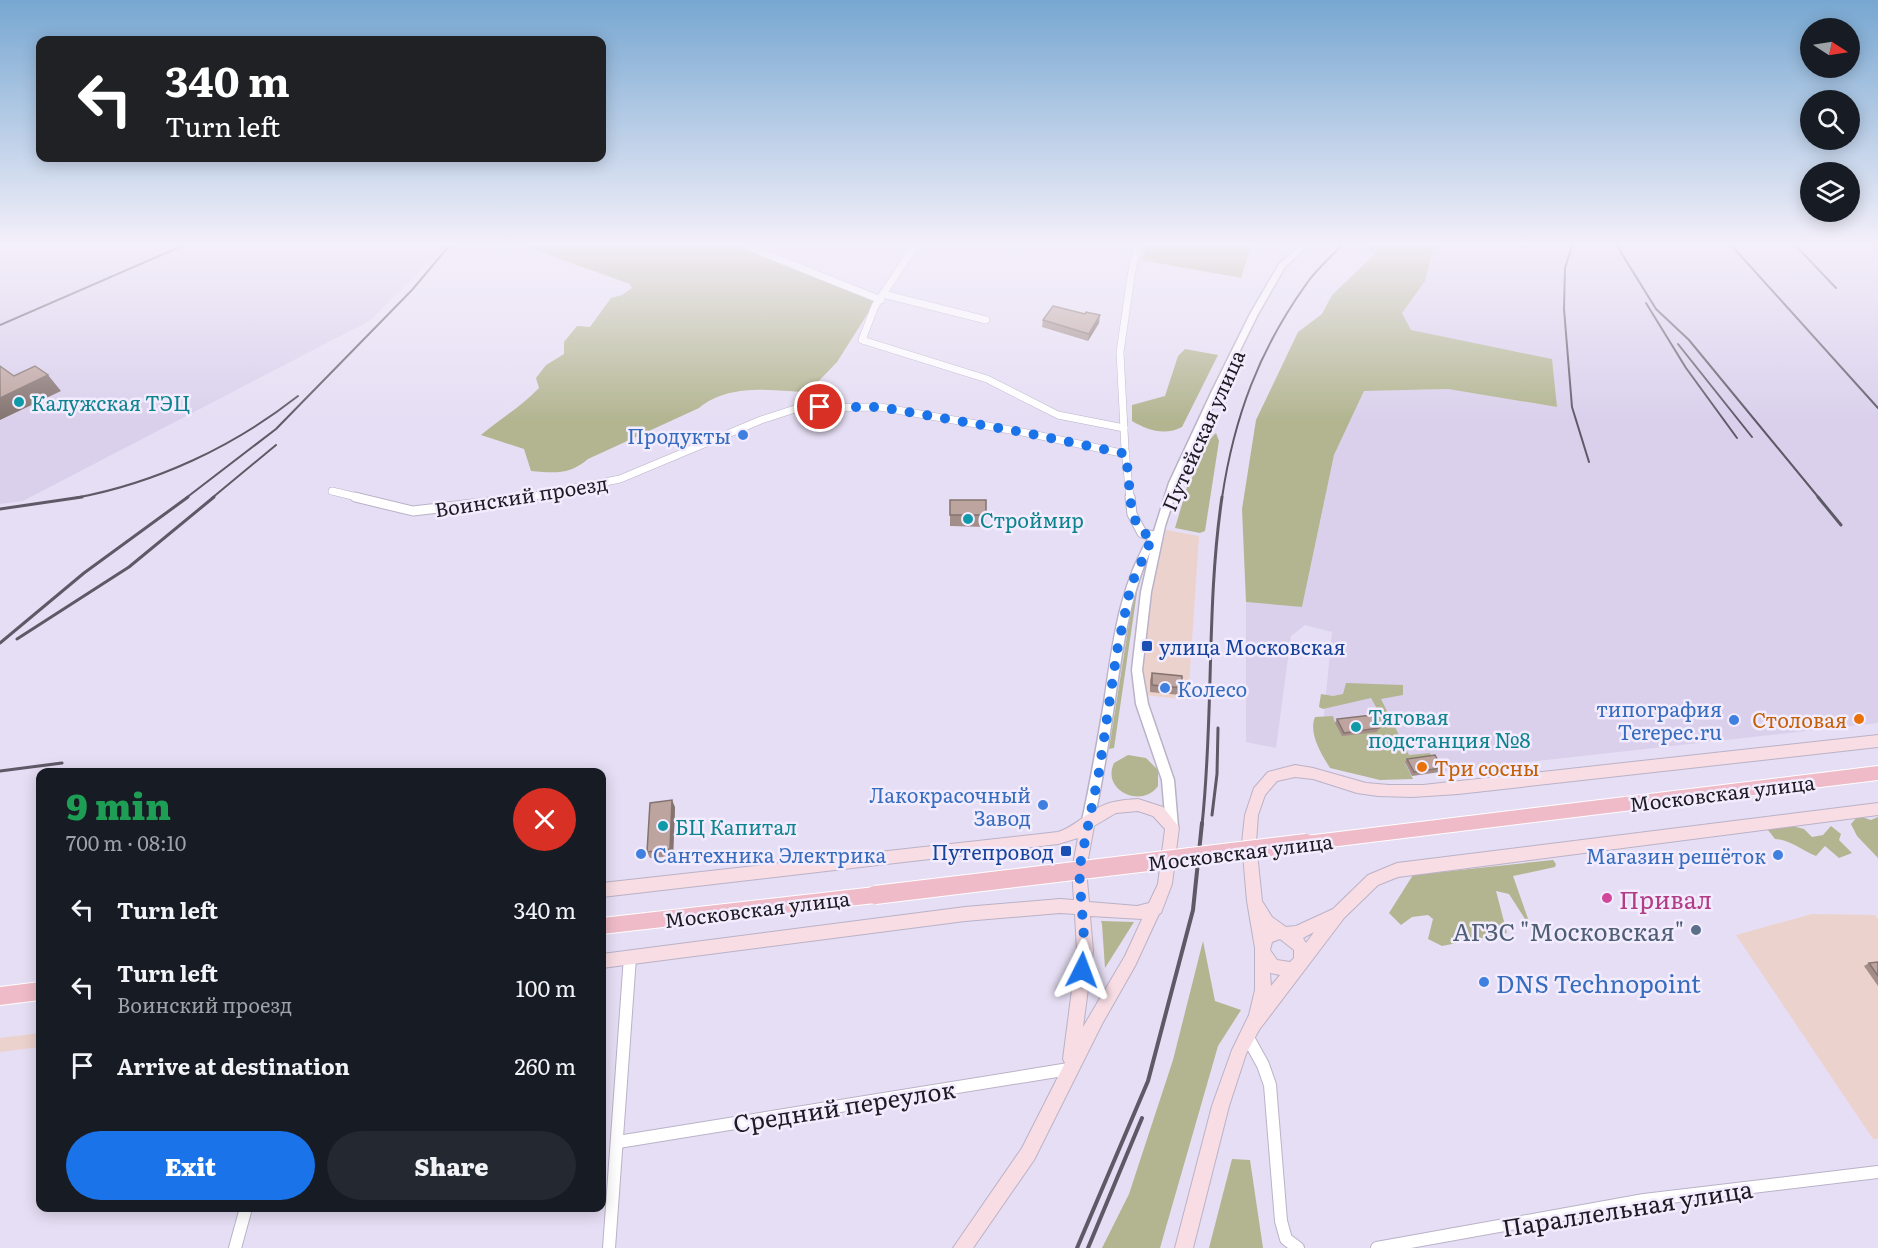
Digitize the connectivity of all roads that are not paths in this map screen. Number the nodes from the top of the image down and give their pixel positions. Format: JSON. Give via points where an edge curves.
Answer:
{"nodes":[{"id":1,"x":878,"y":304,"type":"edge"},
{"id":2,"x":932,"y":304,"type":"edge"},
{"id":3,"x":1127,"y":304,"type":"edge"},
{"id":4,"x":1260,"y":304,"type":"edge"},
{"id":5,"x":986,"y":320,"type":"dead end"},
{"id":6,"x":1124,"y":428,"type":"junction"},
{"id":7,"x":1126,"y":454,"type":"junction"},
{"id":8,"x":332,"y":491,"type":"dead end"},
{"id":9,"x":1157,"y":531,"type":"junction"},
{"id":10,"x":1878,"y":741,"type":"edge"},
{"id":11,"x":1878,"y":773,"type":"edge"},
{"id":12,"x":1878,"y":809,"type":"edge"},
{"id":13,"x":1087,"y":825,"type":"junction"},
{"id":14,"x":1172,"y":827,"type":"junction"},
{"id":15,"x":606,"y":890,"type":"edge"},
{"id":16,"x":1253,"y":902,"type":"junction"},
{"id":17,"x":1080,"y":907,"type":"junction"},
{"id":18,"x":1156,"y":908,"type":"junction"},
{"id":19,"x":1339,"y":913,"type":"junction"},
{"id":20,"x":606,"y":926,"type":"edge"},
{"id":21,"x":1283,"y":933,"type":"junction"},
{"id":22,"x":1262,"y":949,"type":"junction"},
{"id":23,"x":630,"y":957,"type":"junction"},
{"id":24,"x":606,"y":960,"type":"edge"},
{"id":25,"x":1300,"y":963,"type":"junction"},
{"id":26,"x":36,"y":992,"type":"edge"},
{"id":27,"x":0,"y":996,"type":"edge"},
{"id":28,"x":1251,"y":1029,"type":"junction"},
{"id":29,"x":1069,"y":1069,"type":"junction"},
{"id":30,"x":618,"y":1142,"type":"junction"},
{"id":31,"x":1878,"y":1172,"type":"edge"},
{"id":32,"x":245,"y":1212,"type":"edge"},
{"id":33,"x":235,"y":1248,"type":"edge"},
{"id":34,"x":609,"y":1248,"type":"edge"},
{"id":35,"x":962,"y":1248,"type":"edge"},
{"id":36,"x":1184,"y":1248,"type":"edge"},
{"id":37,"x":1298,"y":1248,"type":"edge"},
{"id":38,"x":1377,"y":1248,"type":"edge"}],
"edges":[{"from":1,"to":6,"type":"street","via":[[862,331],[862,340],[987,379],[1058,415]]},
{"from":2,"to":5,"type":"street"},
{"from":3,"to":6,"type":"street","via":[[1120,352]]},
{"from":4,"to":9,"type":"street","name":"Путейская улица","via":[[1174,483]]},
{"from":6,"to":7,"type":"street"},
{"from":7,"to":8,"type":"street","name":"Воинский проезд","via":[[880,407],[798,408],[620,479],[568,491],[413,511]]},
{"from":7,"to":9,"type":"street","via":[[1132,514],[1142,533]]},
{"from":9,"to":13,"type":"street","name":"Путейская улица","via":[[1131,585]]},
{"from":9,"to":14,"type":"street","name":"Путейская улица","via":[[1137,670],[1142,704],[1168,780]]},
{"from":10,"to":16,"type":"main road","via":[[1405,792],[1364,788],[1309,772],[1281,773],[1269,778],[1255,799],[1249,853]]},
{"from":11,"to":20,"type":"main road","name":"Московская улица","bridge":true},
{"from":12,"to":19,"type":"main road","via":[[1397,870],[1373,880]]},
{"from":13,"to":14,"type":"main road","via":[[1101,813],[1130,805],[1158,811]]},
{"from":13,"to":15,"type":"main road","via":[[1058,838]]},
{"from":13,"to":17,"type":"main road","name":"Путейская улица","via":[[1079,870]]},
{"from":14,"to":18,"type":"main road","name":"Путейская улица","via":[[1165,884]]},
{"from":16,"to":21,"type":"main road","via":[[1262,916]]},
{"from":16,"to":22,"type":"main road"},
{"from":17,"to":18,"type":"main road","via":[[1137,913]]},
{"from":17,"to":23,"type":"main road","via":[[965,914]]},
{"from":17,"to":29,"type":"main road","name":"Путейская улица","via":[[1085,951]]},
{"from":18,"to":29,"type":"main road","name":"Путейская улица"},
{"from":19,"to":21,"type":"main road","via":[[1297,933]]},
{"from":19,"to":25,"type":"main road"},
{"from":21,"to":22,"type":"main road","via":[[1269,934]]},
{"from":21,"to":25,"type":"main road","via":[[1299,945]]},
{"from":22,"to":25,"type":"main road","via":[[1268,962],[1278,969],[1289,970]]},
{"from":22,"to":28,"type":"main road","via":[[1263,990]]},
{"from":23,"to":24,"type":"main road"},
{"from":23,"to":30,"type":"street"},
{"from":25,"to":28,"type":"main road"},
{"from":26,"to":27,"type":"main road"},
{"from":28,"to":36,"type":"main road","via":[[1224,1097]]},
{"from":28,"to":37,"type":"street","via":[[1270,1085],[1281,1221],[1286,1239]]},
{"from":29,"to":30,"type":"street","name":"Средний переулок"},
{"from":29,"to":35,"type":"main road","name":"Путейская улица","via":[[1028,1154]]},
{"from":30,"to":34,"type":"street"},
{"from":31,"to":38,"type":"street","name":"Параллельная улица","via":[[1644,1200]]},
{"from":32,"to":33,"type":"street"}]}
